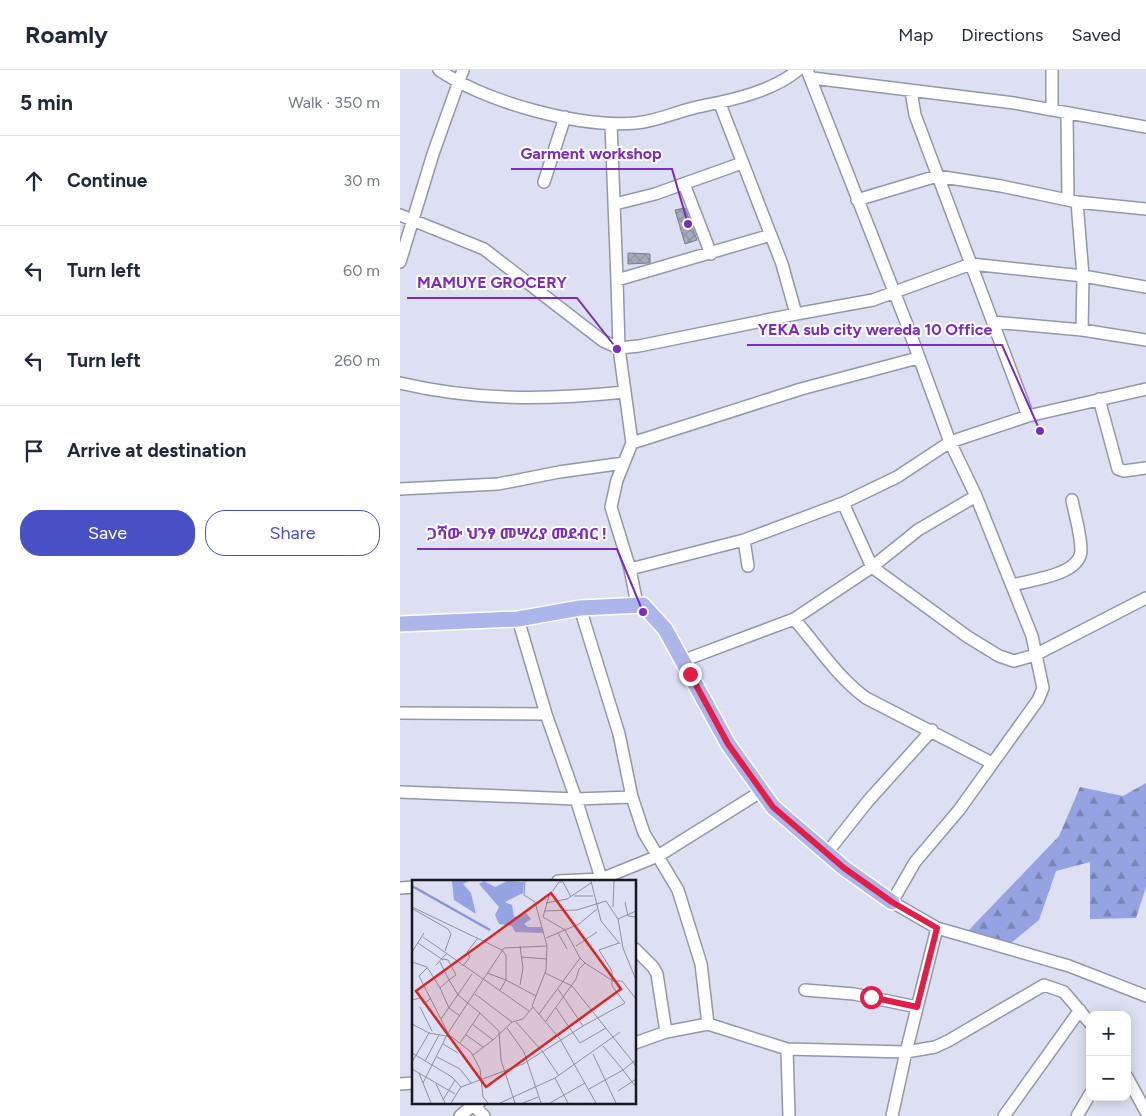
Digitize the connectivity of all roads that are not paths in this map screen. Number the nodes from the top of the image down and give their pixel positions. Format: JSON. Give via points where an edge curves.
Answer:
{"nodes":[{"id":1,"x":439,"y":70,"type":"edge"},
{"id":2,"x":463,"y":70,"type":"edge"},
{"id":3,"x":798,"y":70,"type":"edge"},
{"id":4,"x":1052,"y":70,"type":"edge"},
{"id":5,"x":809,"y":74,"type":"edge"},
{"id":6,"x":458,"y":82,"type":"junction"},
{"id":7,"x":911,"y":91,"type":"junction"},
{"id":8,"x":720,"y":104,"type":"junction"},
{"id":9,"x":1052,"y":110,"type":"junction"},
{"id":10,"x":1067,"y":114,"type":"junction"},
{"id":11,"x":565,"y":117,"type":"junction"},
{"id":12,"x":611,"y":124,"type":"junction"},
{"id":13,"x":1146,"y":127,"type":"edge"},
{"id":14,"x":742,"y":163,"type":"junction"},
{"id":15,"x":937,"y":176,"type":"junction"},
{"id":16,"x":544,"y":182,"type":"dead end"},
{"id":17,"x":684,"y":184,"type":"junction"},
{"id":18,"x":857,"y":200,"type":"junction"},
{"id":19,"x":1072,"y":201,"type":"junction"},
{"id":20,"x":615,"y":204,"type":"junction"},
{"id":21,"x":1146,"y":209,"type":"edge"},
{"id":22,"x":400,"y":215,"type":"edge"},
{"id":23,"x":412,"y":219,"type":"junction"},
{"id":24,"x":771,"y":235,"type":"junction"},
{"id":25,"x":711,"y":254,"type":"junction"},
{"id":26,"x":400,"y":262,"type":"edge"},
{"id":27,"x":971,"y":264,"type":"junction"},
{"id":28,"x":1083,"y":276,"type":"junction"},
{"id":29,"x":617,"y":280,"type":"junction"},
{"id":30,"x":1146,"y":287,"type":"edge"},
{"id":31,"x":895,"y":293,"type":"junction"},
{"id":32,"x":796,"y":314,"type":"junction"},
{"id":33,"x":993,"y":322,"type":"junction"},
{"id":34,"x":1082,"y":330,"type":"junction"},
{"id":35,"x":1146,"y":340,"type":"edge"},
{"id":36,"x":619,"y":348,"type":"junction"},
{"id":37,"x":918,"y":358,"type":"junction"},
{"id":38,"x":400,"y":383,"type":"edge"},
{"id":39,"x":1146,"y":390,"type":"edge"},
{"id":40,"x":625,"y":392,"type":"junction"},
{"id":41,"x":1099,"y":399,"type":"junction"},
{"id":42,"x":1028,"y":416,"type":"junction"},
{"id":43,"x":950,"y":442,"type":"junction"},
{"id":44,"x":632,"y":443,"type":"junction"},
{"id":45,"x":624,"y":463,"type":"junction"},
{"id":46,"x":1146,"y":468,"type":"edge"},
{"id":47,"x":400,"y":489,"type":"edge"},
{"id":48,"x":976,"y":496,"type":"junction"},
{"id":49,"x":1072,"y":500,"type":"dead end"},
{"id":50,"x":843,"y":503,"type":"junction"},
{"id":51,"x":744,"y":540,"type":"junction"},
{"id":52,"x":748,"y":566,"type":"dead end"},
{"id":53,"x":872,"y":566,"type":"junction"},
{"id":54,"x":630,"y":569,"type":"junction"},
{"id":55,"x":1012,"y":585,"type":"junction"},
{"id":56,"x":1146,"y":598,"type":"edge"},
{"id":57,"x":637,"y":604,"type":"junction"},
{"id":58,"x":580,"y":608,"type":"junction"},
{"id":59,"x":518,"y":619,"type":"junction"},
{"id":60,"x":794,"y":619,"type":"junction"},
{"id":61,"x":400,"y":624,"type":"edge"},
{"id":62,"x":1035,"y":655,"type":"junction"},
{"id":63,"x":682,"y":661,"type":"junction"},
{"id":64,"x":400,"y":713,"type":"edge"},
{"id":65,"x":546,"y":714,"type":"junction"},
{"id":66,"x":932,"y":730,"type":"junction"},
{"id":67,"x":992,"y":763,"type":"junction"},
{"id":68,"x":762,"y":791,"type":"junction"},
{"id":69,"x":400,"y":792,"type":"edge"},
{"id":70,"x":632,"y":797,"type":"junction"},
{"id":71,"x":576,"y":799,"type":"junction"},
{"id":72,"x":826,"y":854,"type":"junction"},
{"id":73,"x":658,"y":856,"type":"junction"},
{"id":74,"x":601,"y":880,"type":"edge"},
{"id":75,"x":892,"y":902,"type":"junction"},
{"id":76,"x":937,"y":928,"type":"junction"},
{"id":77,"x":636,"y":950,"type":"edge"},
{"id":78,"x":805,"y":990,"type":"dead end"},
{"id":79,"x":1146,"y":996,"type":"edge"},
{"id":80,"x":917,"y":1007,"type":"junction"},
{"id":81,"x":1080,"y":1010,"type":"junction"},
{"id":82,"x":1086,"y":1018,"type":"edge"},
{"id":83,"x":708,"y":1024,"type":"junction"},
{"id":84,"x":666,"y":1032,"type":"junction"},
{"id":85,"x":636,"y":1043,"type":"edge"},
{"id":86,"x":787,"y":1049,"type":"junction"},
{"id":87,"x":906,"y":1052,"type":"junction"},
{"id":88,"x":1131,"y":1084,"type":"edge"},
{"id":89,"x":1086,"y":1101,"type":"edge"},
{"id":90,"x":473,"y":1104,"type":"edge"},
{"id":91,"x":475,"y":1104,"type":"edge"},
{"id":92,"x":1146,"y":1112,"type":"edge"},
{"id":93,"x":460,"y":1116,"type":"edge"},
{"id":94,"x":484,"y":1116,"type":"edge"},
{"id":95,"x":790,"y":1116,"type":"edge"},
{"id":96,"x":892,"y":1116,"type":"edge"},
{"id":97,"x":1004,"y":1116,"type":"edge"},
{"id":98,"x":1078,"y":1116,"type":"edge"}],
"edges":[{"from":1,"to":6,"type":"street"},
{"from":2,"to":6,"type":"street"},
{"from":3,"to":8,"type":"street","via":[[779,82]]},
{"from":4,"to":9,"type":"street"},
{"from":5,"to":7,"type":"street"},
{"from":5,"to":18,"type":"street"},
{"from":6,"to":11,"type":"street","via":[[508,102]]},
{"from":6,"to":23,"type":"street"},
{"from":7,"to":9,"type":"street"},
{"from":7,"to":15,"type":"street","via":[[915,115]]},
{"from":8,"to":12,"type":"street","via":[[637,123]]},
{"from":8,"to":14,"type":"street"},
{"from":9,"to":10,"type":"street"},
{"from":10,"to":13,"type":"street"},
{"from":10,"to":19,"type":"street"},
{"from":11,"to":12,"type":"street"},
{"from":11,"to":16,"type":"street"},
{"from":12,"to":20,"type":"street"},
{"from":14,"to":17,"type":"street"},
{"from":14,"to":24,"type":"street"},
{"from":15,"to":18,"type":"street"},
{"from":15,"to":19,"type":"street"},
{"from":15,"to":27,"type":"street"},
{"from":17,"to":20,"type":"street"},
{"from":17,"to":25,"type":"street"},
{"from":18,"to":31,"type":"street"},
{"from":19,"to":21,"type":"street"},
{"from":19,"to":28,"type":"street"},
{"from":20,"to":29,"type":"street"},
{"from":22,"to":23,"type":"street"},
{"from":23,"to":26,"type":"street"},
{"from":23,"to":36,"type":"street","via":[[484,249],[589,332]]},
{"from":24,"to":25,"type":"street"},
{"from":24,"to":32,"type":"street"},
{"from":25,"to":29,"type":"street"},
{"from":27,"to":28,"type":"street"},
{"from":27,"to":31,"type":"street"},
{"from":27,"to":33,"type":"street"},
{"from":28,"to":30,"type":"street"},
{"from":28,"to":34,"type":"street"},
{"from":29,"to":36,"type":"street"},
{"from":31,"to":32,"type":"street"},
{"from":31,"to":37,"type":"street"},
{"from":32,"to":36,"type":"street"},
{"from":33,"to":34,"type":"street"},
{"from":33,"to":42,"type":"street"},
{"from":34,"to":35,"type":"street"},
{"from":36,"to":40,"type":"street"},
{"from":37,"to":43,"type":"street"},
{"from":37,"to":44,"type":"street","via":[[801,389]]},
{"from":38,"to":40,"type":"street","via":[[442,393],[511,398],[578,397]]},
{"from":39,"to":41,"type":"street"},
{"from":40,"to":44,"type":"street"},
{"from":41,"to":42,"type":"street"},
{"from":41,"to":46,"type":"street","via":[[1118,469]]},
{"from":42,"to":43,"type":"street"},
{"from":43,"to":48,"type":"street"},
{"from":43,"to":50,"type":"street","via":[[897,477]]},
{"from":44,"to":45,"type":"street"},
{"from":45,"to":47,"type":"street","via":[[498,484]]},
{"from":45,"to":54,"type":"street","via":[[611,507]]},
{"from":48,"to":53,"type":"street","via":[[918,530]]},
{"from":48,"to":55,"type":"street"},
{"from":49,"to":55,"type":"street","via":[[1081,552],[1077,563],[1072,569]]},
{"from":50,"to":51,"type":"street"},
{"from":50,"to":53,"type":"street"},
{"from":51,"to":52,"type":"street"},
{"from":51,"to":54,"type":"street"},
{"from":53,"to":60,"type":"street"},
{"from":53,"to":62,"type":"street","via":[[968,637],[1000,656],[1014,661]]},
{"from":54,"to":57,"type":"street"},
{"from":55,"to":62,"type":"street","via":[[1032,636]]},
{"from":56,"to":62,"type":"street"},
{"from":57,"to":58,"type":"main road"},
{"from":57,"to":63,"type":"main road","via":[[650,610],[665,629]]},
{"from":58,"to":59,"type":"main road"},
{"from":58,"to":70,"type":"street","via":[[619,734]]},
{"from":59,"to":61,"type":"main road"},
{"from":59,"to":65,"type":"street"},
{"from":60,"to":63,"type":"street"},
{"from":60,"to":66,"type":"street","via":[[856,690]]},
{"from":62,"to":67,"type":"street","via":[[1043,688],[1038,700]]},
{"from":63,"to":68,"type":"main road","via":[[728,744]]},
{"from":64,"to":65,"type":"street"},
{"from":65,"to":71,"type":"street"},
{"from":66,"to":67,"type":"street"},
{"from":66,"to":72,"type":"street","via":[[868,801]]},
{"from":67,"to":75,"type":"street","via":[[959,810],[915,862]]},
{"from":68,"to":72,"type":"main road","via":[[773,807]]},
{"from":68,"to":73,"type":"street"},
{"from":69,"to":71,"type":"street"},
{"from":70,"to":71,"type":"street"},
{"from":70,"to":73,"type":"street","via":[[644,833]]},
{"from":71,"to":74,"type":"street"},
{"from":72,"to":75,"type":"main road"},
{"from":73,"to":74,"type":"street"},
{"from":73,"to":83,"type":"street","via":[[678,890],[701,964]]},
{"from":75,"to":76,"type":"street"},
{"from":76,"to":79,"type":"street","via":[[1069,966]]},
{"from":76,"to":80,"type":"street"},
{"from":77,"to":84,"type":"street","via":[[656,974]]},
{"from":78,"to":80,"type":"street","via":[[854,994]]},
{"from":80,"to":87,"type":"street"},
{"from":81,"to":82,"type":"street"},
{"from":81,"to":87,"type":"street","via":[[1064,992],[1044,985],[948,1041],[935,1047]]},
{"from":81,"to":97,"type":"street"},
{"from":83,"to":84,"type":"street"},
{"from":83,"to":86,"type":"street"},
{"from":84,"to":85,"type":"street"},
{"from":86,"to":87,"type":"street"},
{"from":86,"to":95,"type":"street"},
{"from":87,"to":96,"type":"street"},
{"from":88,"to":92,"type":"street"},
{"from":89,"to":98,"type":"street"},
{"from":90,"to":93,"type":"street"},
{"from":91,"to":94,"type":"street"}]}
